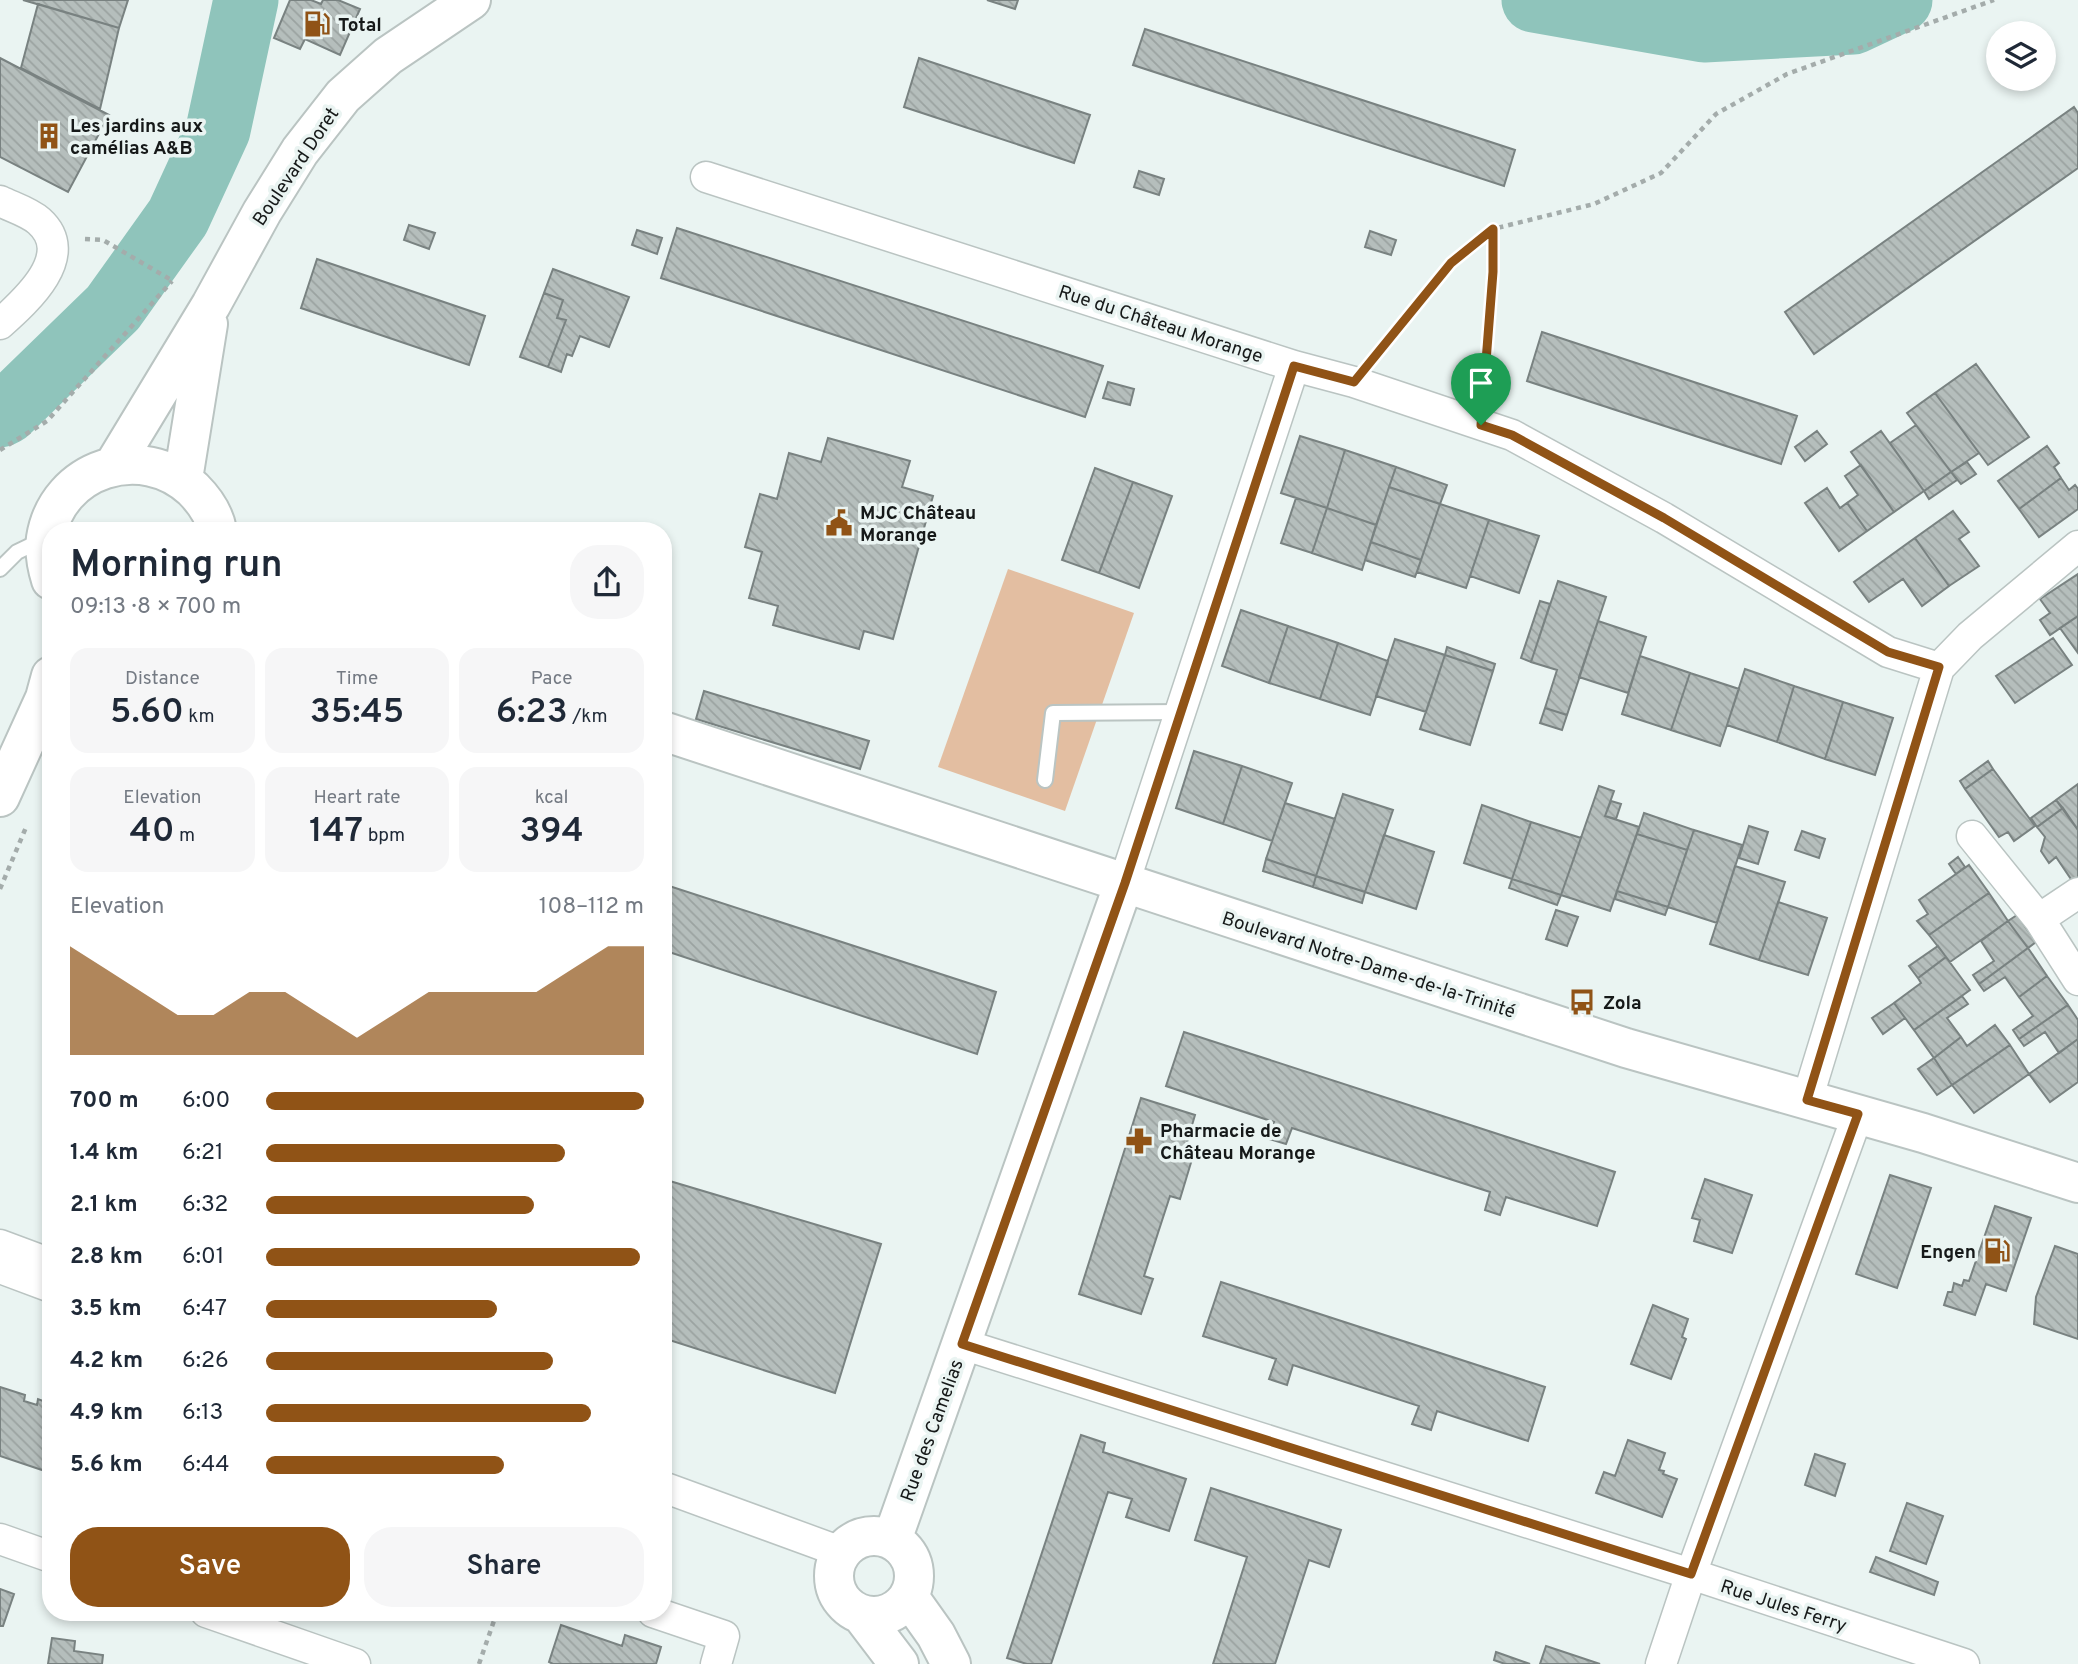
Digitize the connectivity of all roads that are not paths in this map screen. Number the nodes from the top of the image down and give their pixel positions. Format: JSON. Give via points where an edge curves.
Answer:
{"nodes":[{"id":1,"x":471,"y":0,"type":"edge"},
{"id":2,"x":706,"y":177,"type":"dead end"},
{"id":3,"x":0,"y":201,"type":"edge"},
{"id":4,"x":211,"y":305,"type":"junction"},
{"id":5,"x":0,"y":324,"type":"edge"},
{"id":6,"x":1294,"y":366,"type":"junction"},
{"id":7,"x":114,"y":466,"type":"junction"},
{"id":8,"x":183,"y":479,"type":"junction"},
{"id":9,"x":51,"y":522,"type":"edge"},
{"id":10,"x":215,"y":522,"type":"edge"},
{"id":11,"x":42,"y":540,"type":"edge"},
{"id":12,"x":2078,"y":546,"type":"edge"},
{"id":13,"x":0,"y":569,"type":"edge"},
{"id":14,"x":1939,"y":667,"type":"junction"},
{"id":15,"x":1181,"y":712,"type":"junction"},
{"id":16,"x":42,"y":713,"type":"edge"},
{"id":17,"x":672,"y":734,"type":"edge"},
{"id":18,"x":1045,"y":780,"type":"dead end"},
{"id":19,"x":15,"y":807,"type":"edge"},
{"id":20,"x":1972,"y":836,"type":"dead end"},
{"id":21,"x":1125,"y":883,"type":"junction"},
{"id":22,"x":2078,"y":893,"type":"edge"},
{"id":23,"x":2039,"y":919,"type":"junction"},
{"id":24,"x":2078,"y":980,"type":"edge"},
{"id":25,"x":1807,"y":1100,"type":"junction"},
{"id":26,"x":1858,"y":1114,"type":"junction"},
{"id":27,"x":2078,"y":1183,"type":"edge"},
{"id":28,"x":0,"y":1245,"type":"edge"},
{"id":29,"x":42,"y":1261,"type":"edge"},
{"id":30,"x":0,"y":1268,"type":"edge"},
{"id":31,"x":42,"y":1284,"type":"edge"},
{"id":32,"x":962,"y":1344,"type":"junction"},
{"id":33,"x":672,"y":1491,"type":"edge"},
{"id":34,"x":672,"y":1512,"type":"edge"},
{"id":35,"x":0,"y":1539,"type":"edge"},
{"id":36,"x":892,"y":1540,"type":"junction"},
{"id":37,"x":42,"y":1554,"type":"edge"},
{"id":38,"x":838,"y":1561,"type":"junction"},
{"id":39,"x":1691,"y":1574,"type":"junction"},
{"id":40,"x":909,"y":1597,"type":"junction"},
{"id":41,"x":861,"y":1614,"type":"junction"},
{"id":42,"x":672,"y":1618,"type":"edge"},
{"id":43,"x":232,"y":1621,"type":"edge"},
{"id":44,"x":355,"y":1664,"type":"edge"},
{"id":45,"x":716,"y":1664,"type":"edge"},
{"id":46,"x":899,"y":1664,"type":"edge"},
{"id":47,"x":951,"y":1664,"type":"edge"},
{"id":48,"x":1661,"y":1664,"type":"edge"},
{"id":49,"x":1964,"y":1664,"type":"edge"}],
"edges":[{"from":1,"to":4,"type":"street","name":"Boulevard Doret","via":[[388,56],[343,96],[294,161]]},
{"from":2,"to":6,"type":"street","name":"Rue du Château Morange"},
{"from":3,"to":5,"type":"street","via":[[38,219],[52,237],[55,254],[21,306]]},
{"from":4,"to":7,"type":"street","name":"Boulevard Doret"},
{"from":4,"to":8,"type":"street","name":"Boulevard Doret"},
{"from":6,"to":14,"type":"street","name":"Rue du Château Morange","via":[[1512,435],[1664,518],[1888,652]]},
{"from":6,"to":15,"type":"street","name":"Rue des Camelias"},
{"from":7,"to":8,"type":"street","via":[[162,468]]},
{"from":7,"to":9,"type":"street","via":[[90,475],[69,491]]},
{"from":8,"to":10,"type":"street","via":[[202,498]]},
{"from":11,"to":13,"type":"lane","via":[[16,552]]},
{"from":12,"to":14,"type":"street"},
{"from":14,"to":25,"type":"street"},
{"from":15,"to":18,"type":"lane","via":[[1054,713]]},
{"from":15,"to":21,"type":"street","name":"Rue des Camelias"},
{"from":16,"to":19,"type":"street"},
{"from":17,"to":21,"type":"street","name":"Boulevard Notre-Dame-de-la-Trinité"},
{"from":20,"to":23,"type":"street"},
{"from":21,"to":25,"type":"street","name":"Boulevard Notre-Dame-de-la-Trinité","via":[[1626,1048]]},
{"from":21,"to":32,"type":"street","name":"Rue des Camelias"},
{"from":22,"to":23,"type":"street"},
{"from":23,"to":24,"type":"street"},
{"from":25,"to":26,"type":"street","name":"Boulevard Notre-Dame-de-la-Trinité"},
{"from":26,"to":27,"type":"street","name":"Boulevard Notre-Dame-de-la-Trinité"},
{"from":26,"to":39,"type":"street"},
{"from":28,"to":29,"type":"street"},
{"from":30,"to":31,"type":"street"},
{"from":32,"to":36,"type":"street","name":"Rue des Camelias"},
{"from":32,"to":39,"type":"street","name":"Rue Jules Ferry"},
{"from":33,"to":38,"type":"street"},
{"from":34,"to":38,"type":"street"},
{"from":35,"to":37,"type":"street"},
{"from":36,"to":38,"type":"street","via":[[881,1536],[859,1539]]},
{"from":36,"to":40,"type":"street","via":[[911,1558],[915,1571]]},
{"from":38,"to":41,"type":"street","via":[[835,1584],[840,1597]]},
{"from":39,"to":48,"type":"street"},
{"from":39,"to":49,"type":"street","name":"Rue Jules Ferry"},
{"from":40,"to":41,"type":"street","via":[[888,1614]]},
{"from":40,"to":47,"type":"street"},
{"from":41,"to":46,"type":"street"},
{"from":42,"to":45,"type":"street","via":[[724,1636]]},
{"from":43,"to":44,"type":"street"}]}
